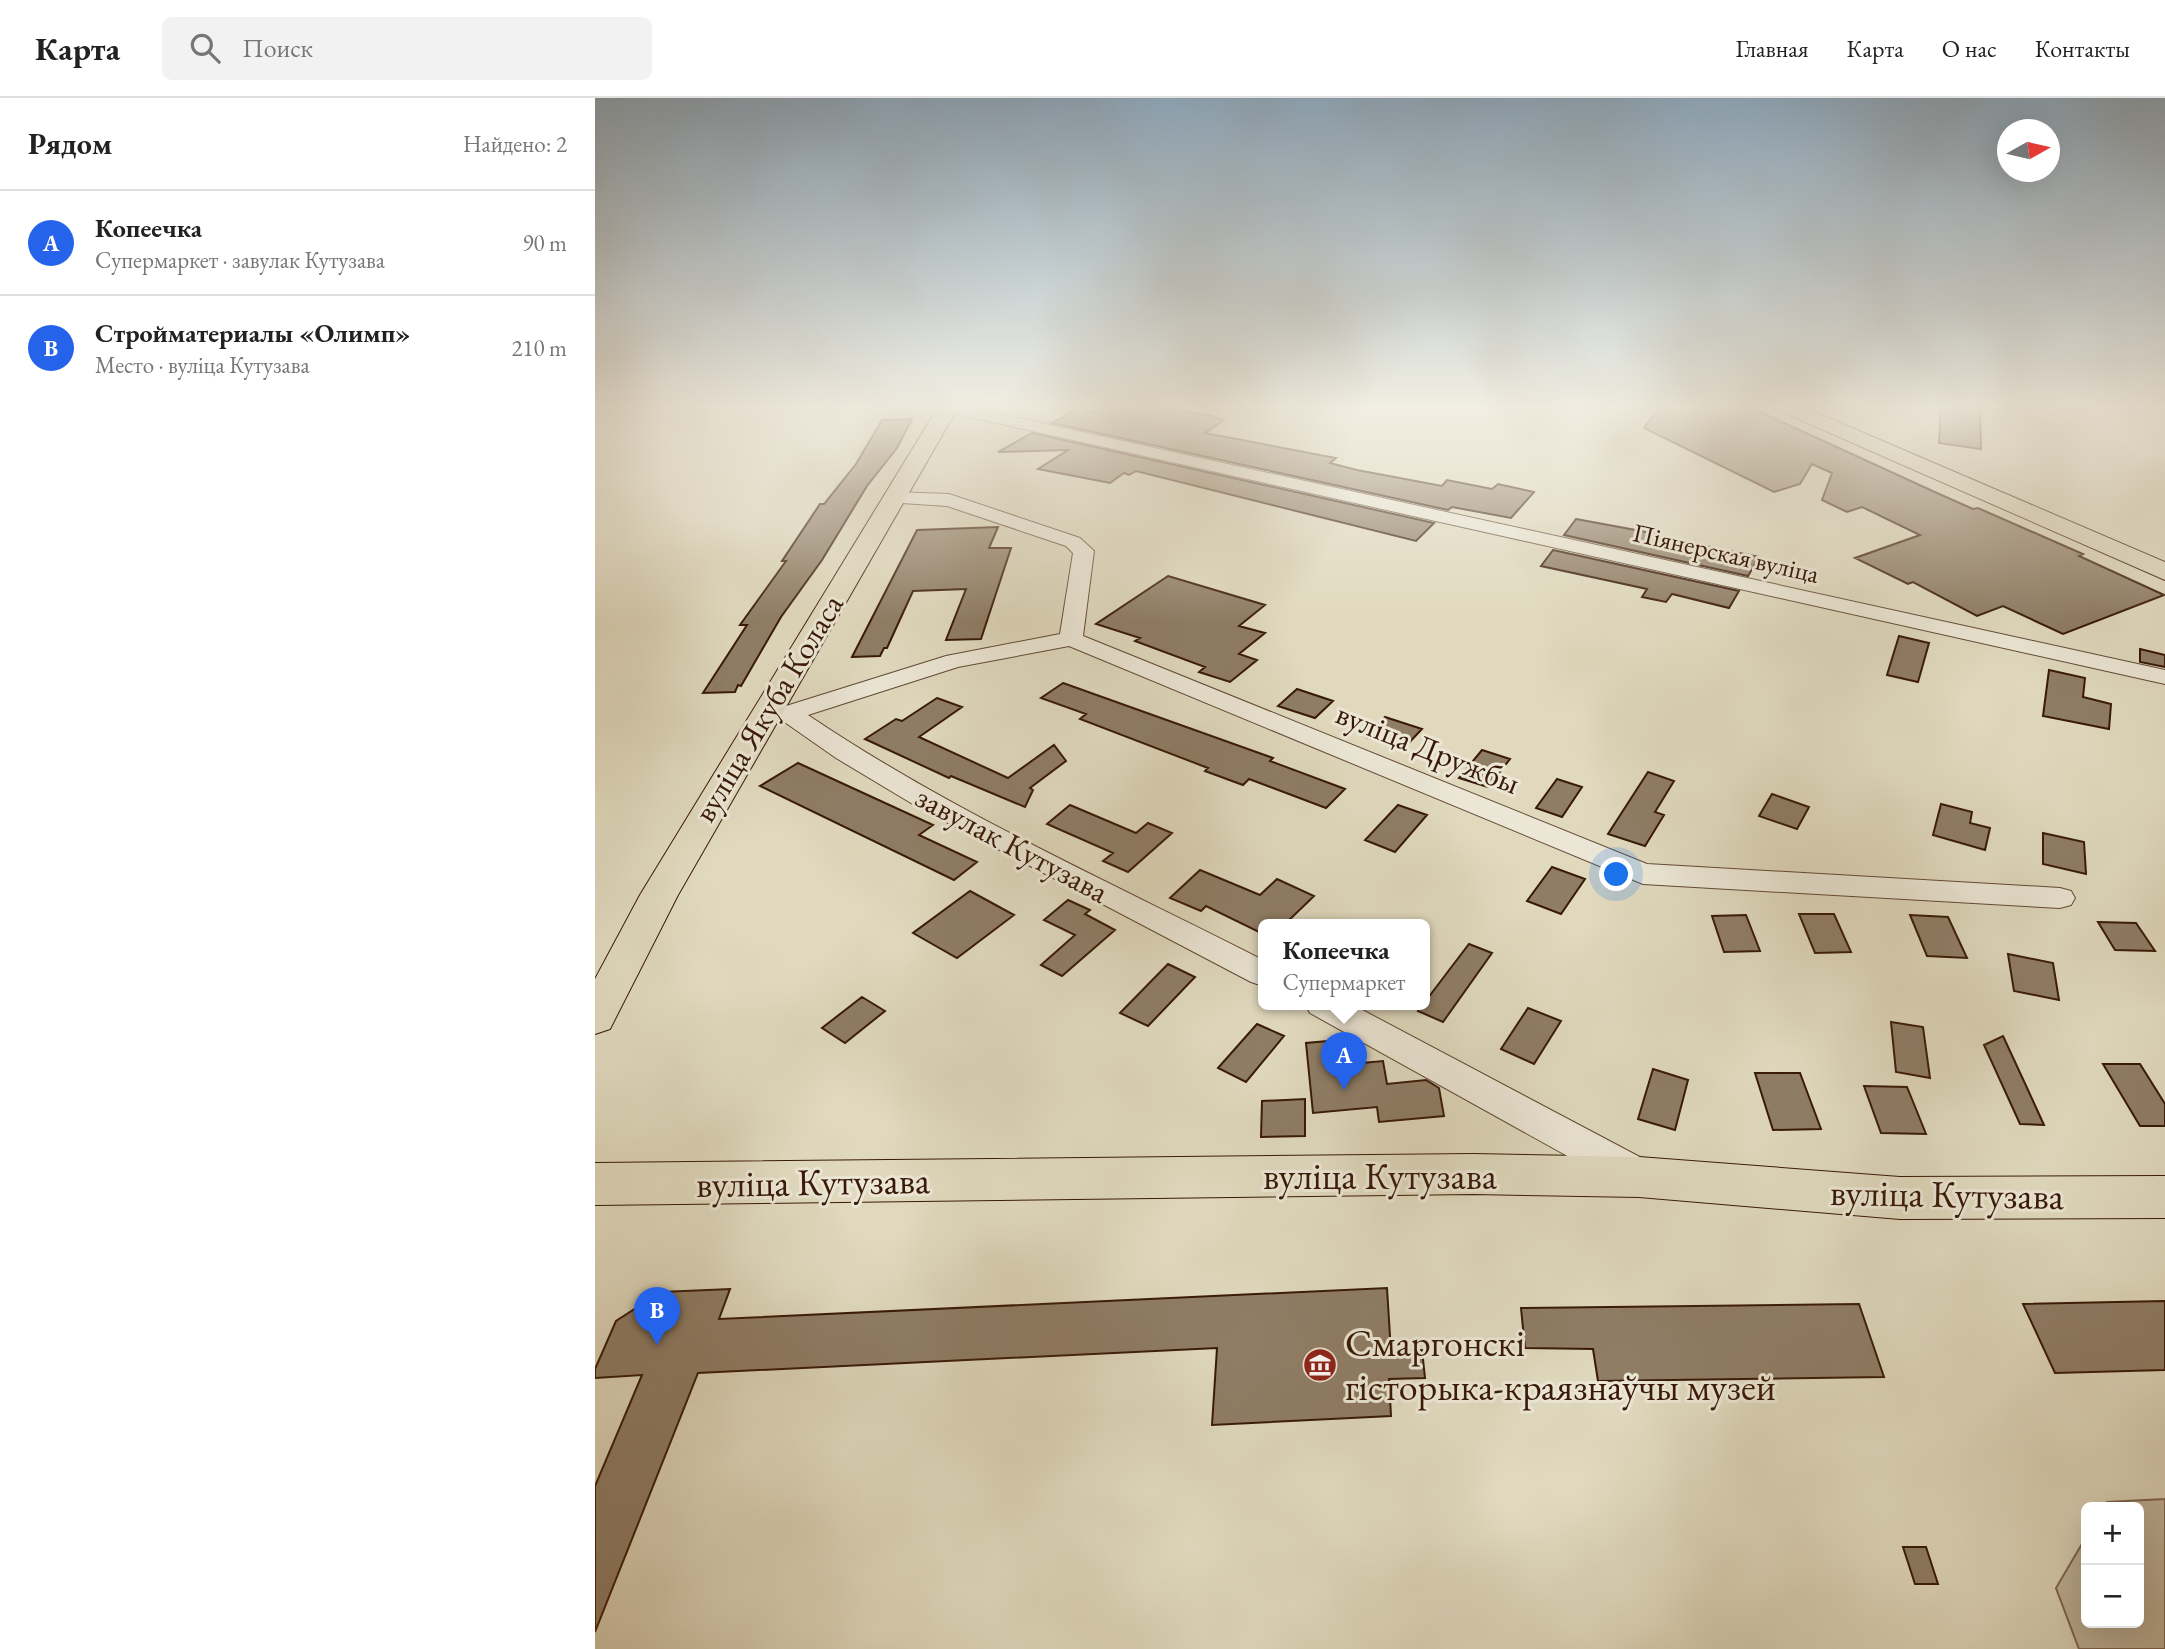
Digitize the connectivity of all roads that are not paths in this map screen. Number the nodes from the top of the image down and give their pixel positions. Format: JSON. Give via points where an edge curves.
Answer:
{"nodes":[{"id":1,"x":906,"y":476,"type":"edge"},
{"id":2,"x":1268,"y":476,"type":"edge"},
{"id":3,"x":1946,"y":476,"type":"edge"},
{"id":4,"x":893,"y":498,"type":"junction"},
{"id":5,"x":2165,"y":572,"type":"edge"},
{"id":6,"x":1071,"y":639,"type":"junction"},
{"id":7,"x":2165,"y":677,"type":"edge"},
{"id":8,"x":776,"y":713,"type":"junction"},
{"id":9,"x":2060,"y":898,"type":"dead end"},
{"id":10,"x":1258,"y":971,"type":"edge"},
{"id":11,"x":1333,"y":1010,"type":"edge"},
{"id":12,"x":595,"y":1018,"type":"edge"},
{"id":13,"x":1639,"y":1177,"type":"junction"},
{"id":14,"x":595,"y":1184,"type":"edge"},
{"id":15,"x":2165,"y":1197,"type":"edge"}],
"edges":[{"from":1,"to":4,"type":"main road","name":"вуліца Якуба Коласа"},
{"from":2,"to":7,"type":"street","name":"Піянерская вуліца"},
{"from":3,"to":5,"type":"main road"},
{"from":4,"to":6,"type":"street","via":[[949,500],[1073,542],[1084,551]]},
{"from":4,"to":8,"type":"main road","name":"вуліца Якуба Коласа"},
{"from":6,"to":8,"type":"street","via":[[954,661]]},
{"from":6,"to":9,"type":"street","name":"вуліца Дружбы","via":[[1643,874]]},
{"from":8,"to":10,"type":"street","name":"завулак Кутузава","via":[[926,800]]},
{"from":8,"to":12,"type":"main road","name":"вуліца Якуба Коласа","via":[[659,895]]},
{"from":11,"to":13,"type":"street"},
{"from":13,"to":14,"type":"main road","name":"вуліца Кутузава","via":[[1473,1174]]},
{"from":13,"to":15,"type":"main road","name":"вуліца Кутузава","via":[[1899,1198]]}]}
